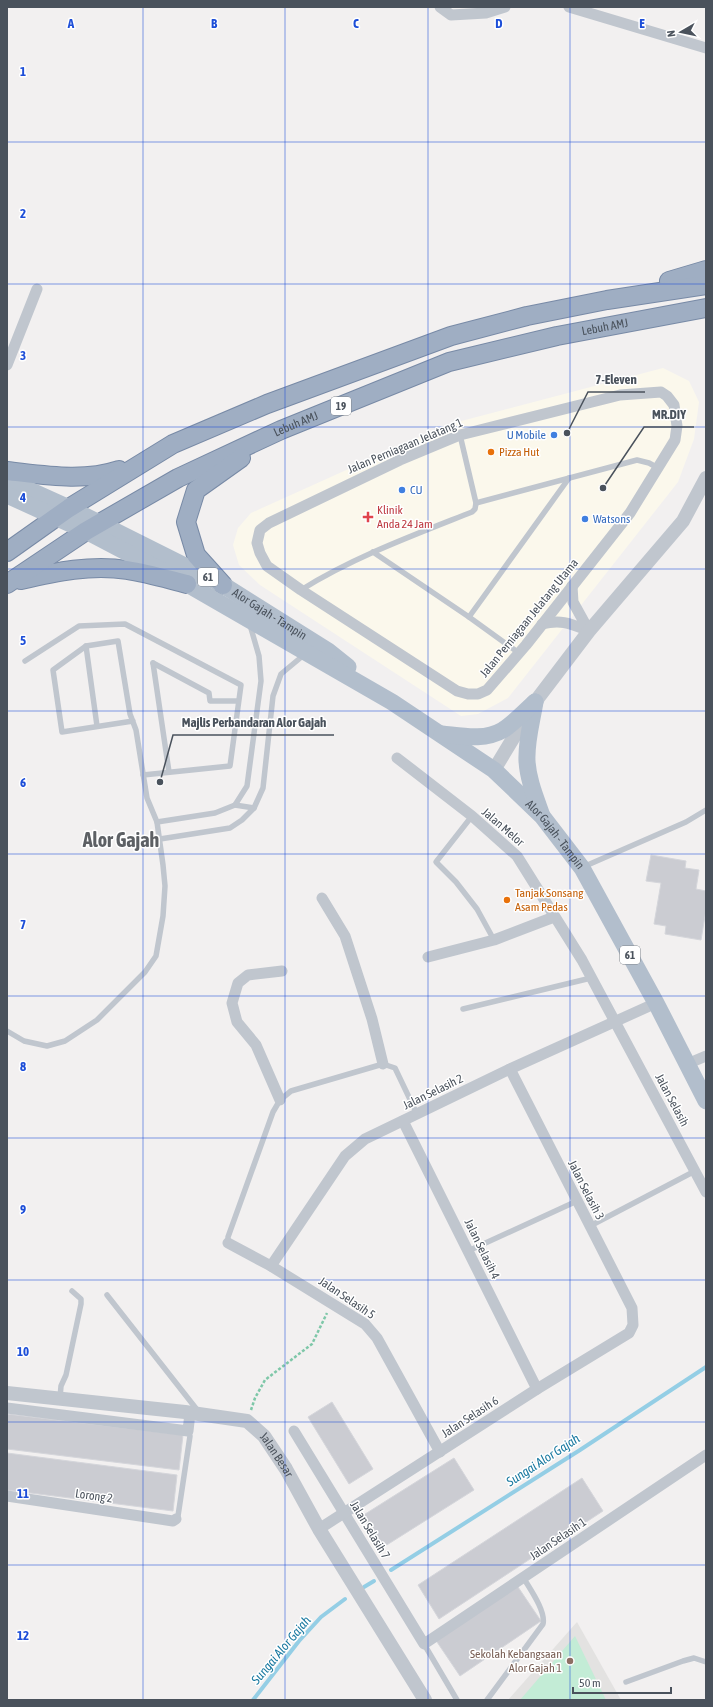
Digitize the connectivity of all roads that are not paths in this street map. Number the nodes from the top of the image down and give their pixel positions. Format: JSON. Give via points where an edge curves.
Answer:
{"nodes":[{"id":1,"x":440,"y":7,"type":"edge"},
{"id":2,"x":505,"y":7,"type":"edge"},
{"id":3,"x":569,"y":7,"type":"edge"},
{"id":4,"x":706,"y":48,"type":"edge"},
{"id":5,"x":706,"y":270,"type":"edge"},
{"id":6,"x":706,"y":285,"type":"edge"},
{"id":7,"x":37,"y":289,"type":"dead end"},
{"id":8,"x":607,"y":300,"type":"junction"},
{"id":9,"x":704,"y":311,"type":"edge"},
{"id":10,"x":7,"y":365,"type":"edge"},
{"id":11,"x":672,"y":402,"type":"joint"},
{"id":12,"x":281,"y":430,"type":"junction"},
{"id":13,"x":460,"y":435,"type":"junction"},
{"id":14,"x":138,"y":464,"type":"junction"},
{"id":15,"x":658,"y":468,"type":"junction"},
{"id":16,"x":7,"y":471,"type":"edge"},
{"id":17,"x":569,"y":478,"type":"junction"},
{"id":18,"x":706,"y":478,"type":"edge"},
{"id":19,"x":7,"y":480,"type":"edge"},
{"id":20,"x":7,"y":495,"type":"edge"},
{"id":21,"x":476,"y":503,"type":"junction"},
{"id":22,"x":62,"y":513,"type":"junction"},
{"id":23,"x":93,"y":527,"type":"junction"},
{"id":24,"x":257,"y":543,"type":"joint"},
{"id":25,"x":7,"y":552,"type":"edge"},
{"id":26,"x":373,"y":552,"type":"junction"},
{"id":27,"x":8,"y":583,"type":"edge"},
{"id":28,"x":187,"y":584,"type":"junction"},
{"id":29,"x":222,"y":585,"type":"junction"},
{"id":30,"x":572,"y":586,"type":"junction"},
{"id":31,"x":301,"y":590,"type":"junction"},
{"id":32,"x":469,"y":617,"type":"junction"},
{"id":33,"x":248,"y":619,"type":"junction"},
{"id":34,"x":542,"y":624,"type":"junction"},
{"id":35,"x":589,"y":631,"type":"junction"},
{"id":36,"x":86,"y":646,"type":"junction"},
{"id":37,"x":307,"y":653,"type":"junction"},
{"id":38,"x":519,"y":653,"type":"junction"},
{"id":39,"x":25,"y":661,"type":"dead end"},
{"id":40,"x":238,"y":700,"type":"junction"},
{"id":41,"x":392,"y":702,"type":"junction"},
{"id":42,"x":535,"y":702,"type":"junction"},
{"id":43,"x":132,"y":721,"type":"junction"},
{"id":44,"x":97,"y":726,"type":"junction"},
{"id":45,"x":440,"y":734,"type":"junction"},
{"id":46,"x":397,"y":758,"type":"dead end"},
{"id":47,"x":494,"y":770,"type":"junction"},
{"id":48,"x":168,"y":772,"type":"junction"},
{"id":49,"x":143,"y":775,"type":"junction"},
{"id":50,"x":235,"y":805,"type":"junction"},
{"id":51,"x":254,"y":808,"type":"junction"},
{"id":52,"x":706,"y":810,"type":"edge"},
{"id":53,"x":472,"y":816,"type":"junction"},
{"id":54,"x":542,"y":816,"type":"junction"},
{"id":55,"x":157,"y":822,"type":"junction"},
{"id":56,"x":160,"y":839,"type":"junction"},
{"id":57,"x":582,"y":868,"type":"junction"},
{"id":58,"x":322,"y":898,"type":"dead end"},
{"id":59,"x":554,"y":917,"type":"junction"},
{"id":60,"x":494,"y":940,"type":"junction"},
{"id":61,"x":428,"y":957,"type":"dead end"},
{"id":62,"x":282,"y":971,"type":"dead end"},
{"id":63,"x":591,"y":978,"type":"junction"},
{"id":64,"x":656,"y":1003,"type":"junction"},
{"id":65,"x":463,"y":1009,"type":"dead end"},
{"id":66,"x":614,"y":1021,"type":"junction"},
{"id":67,"x":7,"y":1031,"type":"edge"},
{"id":68,"x":706,"y":1056,"type":"edge"},
{"id":69,"x":382,"y":1064,"type":"junction"},
{"id":70,"x":687,"y":1064,"type":"junction"},
{"id":71,"x":510,"y":1069,"type":"junction"},
{"id":72,"x":280,"y":1100,"type":"junction"},
{"id":73,"x":706,"y":1101,"type":"edge"},
{"id":74,"x":417,"y":1114,"type":"junction"},
{"id":75,"x":404,"y":1121,"type":"junction"},
{"id":76,"x":694,"y":1171,"type":"junction"},
{"id":77,"x":706,"y":1192,"type":"edge"},
{"id":78,"x":577,"y":1201,"type":"junction"},
{"id":79,"x":590,"y":1226,"type":"junction"},
{"id":80,"x":228,"y":1243,"type":"joint"},
{"id":81,"x":468,"y":1251,"type":"junction"},
{"id":82,"x":270,"y":1266,"type":"junction"},
{"id":83,"x":72,"y":1291,"type":"dead end"},
{"id":84,"x":107,"y":1295,"type":"dead end"},
{"id":85,"x":633,"y":1325,"type":"joint"},
{"id":86,"x":537,"y":1389,"type":"junction"},
{"id":87,"x":7,"y":1393,"type":"edge"},
{"id":88,"x":60,"y":1398,"type":"junction"},
{"id":89,"x":7,"y":1408,"type":"edge"},
{"id":90,"x":196,"y":1413,"type":"junction"},
{"id":91,"x":188,"y":1431,"type":"junction"},
{"id":92,"x":294,"y":1431,"type":"dead end"},
{"id":93,"x":440,"y":1452,"type":"junction"},
{"id":94,"x":706,"y":1455,"type":"edge"},
{"id":95,"x":7,"y":1496,"type":"edge"},
{"id":96,"x":344,"y":1512,"type":"junction"},
{"id":97,"x":176,"y":1519,"type":"joint"},
{"id":98,"x":319,"y":1528,"type":"junction"},
{"id":99,"x":523,"y":1577,"type":"junction"},
{"id":100,"x":424,"y":1644,"type":"junction"},
{"id":101,"x":706,"y":1662,"type":"edge"},
{"id":102,"x":626,"y":1682,"type":"dead end"},
{"id":103,"x":426,"y":1700,"type":"edge"},
{"id":104,"x":457,"y":1700,"type":"edge"},
{"id":105,"x":487,"y":1700,"type":"edge"}],
"edges":[{"from":1,"to":2,"type":"street","via":[[451,15],[486,13]]},
{"from":3,"to":4,"type":"street"},
{"from":5,"to":8,"type":"highway"},
{"from":6,"to":8,"type":"highway","number":"19"},
{"from":7,"to":10,"type":"street"},
{"from":8,"to":14,"type":"highway","number":"19","via":[[527,316],[451,336],[267,404],[173,444]]},
{"from":9,"to":12,"type":"highway","name":"Lebuh AMJ","number":"19","via":[[557,336],[448,362]]},
{"from":11,"to":13,"type":"street","name":"Jalan Perniagaan Jelatang 1","via":[[661,392],[620,396]]},
{"from":11,"to":15,"type":"street","name":"Jalan Perniagaan Jelatang Utama","via":[[677,416],[675,440]]},
{"from":12,"to":23,"type":"highway","name":"Lebuh AMJ","number":"19","via":[[178,478]]},
{"from":12,"to":29,"type":"highway","via":[[196,490],[186,522],[196,555]]},
{"from":13,"to":21,"type":"lane"},
{"from":13,"to":24,"type":"street","name":"Jalan Perniagaan Jelatang 1","via":[[400,460],[269,523],[260,530]]},
{"from":14,"to":16,"type":"highway","via":[[104,475],[59,477]]},
{"from":14,"to":22,"type":"highway","number":"19"},
{"from":15,"to":17,"type":"lane","via":[[649,462],[638,460]]},
{"from":15,"to":30,"type":"street","name":"Jalan Perniagaan Jelatang Utama","via":[[630,513]]},
{"from":17,"to":21,"type":"lane"},
{"from":17,"to":32,"type":"lane"},
{"from":18,"to":35,"type":"street","via":[[683,521]]},
{"from":19,"to":22,"type":"main road","name":"Alor Gajah - Tampin","number":"61"},
{"from":20,"to":22,"type":"main road","name":"Alor Gajah - Tampin","number":"61"},
{"from":21,"to":26,"type":"lane","via":[[472,512]]},
{"from":22,"to":23,"type":"main road","name":"Alor Gajah - Tampin","number":"61"},
{"from":22,"to":25,"type":"highway","number":"19"},
{"from":23,"to":27,"type":"highway","name":"Lebuh AMJ","number":"19"},
{"from":23,"to":28,"type":"main road","name":"Alor Gajah - Tampin","number":"61"},
{"from":23,"to":29,"type":"main road","name":"Alor Gajah - Tampin","number":"61"},
{"from":24,"to":31,"type":"street","name":"Jalan Perniagaan Jelatang Utama","via":[[267,566]]},
{"from":26,"to":31,"type":"lane"},
{"from":26,"to":32,"type":"lane"},
{"from":27,"to":28,"type":"highway","via":[[49,573],[82,569],[126,570]]},
{"from":28,"to":33,"type":"main road","name":"Alor Gajah - Tampin","number":"61"},
{"from":29,"to":41,"type":"main road","name":"Alor Gajah - Tampin","number":"61","via":[[328,651]]},
{"from":30,"to":34,"type":"street","name":"Jalan Perniagaan Jelatang Utama"},
{"from":30,"to":35,"type":"street","via":[[573,602]]},
{"from":31,"to":38,"type":"street","name":"Jalan Perniagaan Jelatang Utama","via":[[457,691],[478,694],[487,690]]},
{"from":32,"to":38,"type":"lane"},
{"from":33,"to":37,"type":"main road","name":"Alor Gajah - Tampin","number":"61"},
{"from":33,"to":50,"type":"lane","via":[[259,656],[261,681],[247,786]]},
{"from":34,"to":35,"type":"street","via":[[556,621]]},
{"from":34,"to":38,"type":"street","name":"Jalan Perniagaan Jelatang Utama"},
{"from":35,"to":42,"type":"street"},
{"from":36,"to":43,"type":"lane","via":[[118,641]]},
{"from":36,"to":44,"type":"lane"},
{"from":36,"to":44,"type":"lane","via":[[53,670],[62,732]]},
{"from":37,"to":41,"type":"main road","name":"Alor Gajah - Tampin","number":"61"},
{"from":37,"to":51,"type":"lane","via":[[281,674],[273,696],[263,788]]},
{"from":39,"to":40,"type":"lane","via":[[79,626],[125,624],[241,684]]},
{"from":40,"to":48,"type":"lane","via":[[230,766]]},
{"from":40,"to":48,"type":"lane","via":[[210,701],[209,693],[153,663]]},
{"from":41,"to":45,"type":"main road","name":"Alor Gajah - Tampin","number":"61"},
{"from":42,"to":45,"type":"main road","via":[[503,730],[487,736],[472,738]]},
{"from":42,"to":47,"type":"street"},
{"from":42,"to":54,"type":"main road","via":[[527,760],[530,782]]},
{"from":43,"to":44,"type":"lane"},
{"from":43,"to":49,"type":"lane","via":[[136,730]]},
{"from":45,"to":47,"type":"main road","name":"Alor Gajah - Tampin","number":"61"},
{"from":46,"to":53,"type":"street","name":"Jalan Melor"},
{"from":47,"to":54,"type":"main road","name":"Alor Gajah - Tampin","number":"61"},
{"from":48,"to":49,"type":"lane"},
{"from":49,"to":55,"type":"lane","via":[[147,798]]},
{"from":50,"to":51,"type":"lane"},
{"from":50,"to":55,"type":"lane","via":[[215,813]]},
{"from":51,"to":56,"type":"lane","via":[[230,828]]},
{"from":52,"to":57,"type":"lane","via":[[686,822]]},
{"from":53,"to":59,"type":"street","name":"Jalan Melor","via":[[518,856]]},
{"from":53,"to":60,"type":"lane","via":[[436,862],[477,909]]},
{"from":54,"to":57,"type":"main road","name":"Alor Gajah - Tampin","number":"61"},
{"from":55,"to":56,"type":"lane"},
{"from":56,"to":67,"type":"lane","via":[[165,886],[163,916],[156,956],[145,972],[97,1020],[65,1041],[47,1046],[24,1041]]},
{"from":57,"to":64,"type":"main road","name":"Alor Gajah - Tampin","number":"61"},
{"from":58,"to":69,"type":"street","via":[[345,936],[372,1019]]},
{"from":59,"to":60,"type":"street"},
{"from":59,"to":63,"type":"street","name":"Jalan Melor"},
{"from":60,"to":61,"type":"street"},
{"from":62,"to":72,"type":"street","via":[[248,975],[238,983],[232,1003],[237,1022],[256,1045]]},
{"from":63,"to":65,"type":"lane"},
{"from":63,"to":66,"type":"street","name":"Jalan Melor"},
{"from":64,"to":66,"type":"street","name":"Jalan Selasih 2"},
{"from":64,"to":70,"type":"main road","name":"Alor Gajah - Tampin","number":"61"},
{"from":66,"to":71,"type":"street","name":"Jalan Selasih 2"},
{"from":66,"to":76,"type":"street","name":"Jalan Selasih"},
{"from":68,"to":70,"type":"street"},
{"from":69,"to":72,"type":"lane","via":[[291,1091]]},
{"from":69,"to":74,"type":"lane","via":[[395,1068]]},
{"from":70,"to":73,"type":"main road","name":"Alor Gajah - Tampin","number":"61"},
{"from":71,"to":74,"type":"street","name":"Jalan Selasih 2"},
{"from":71,"to":78,"type":"street","name":"Jalan Selasih 3"},
{"from":72,"to":80,"type":"lane","via":[[270,1120]]},
{"from":74,"to":75,"type":"street","name":"Jalan Selasih 2"},
{"from":75,"to":81,"type":"street","name":"Jalan Selasih 4"},
{"from":75,"to":82,"type":"street","name":"Jalan Selasih 2","via":[[365,1139],[345,1156]]},
{"from":76,"to":77,"type":"street","name":"Jalan Selasih"},
{"from":76,"to":79,"type":"lane"},
{"from":78,"to":79,"type":"street","name":"Jalan Selasih 3"},
{"from":78,"to":81,"type":"lane"},
{"from":79,"to":85,"type":"street","name":"Jalan Selasih 3","via":[[632,1308]]},
{"from":80,"to":82,"type":"street","name":"Jalan Selasih 5"},
{"from":81,"to":86,"type":"street","name":"Jalan Selasih 4"},
{"from":82,"to":93,"type":"street","name":"Jalan Selasih 5","via":[[365,1324],[377,1338]]},
{"from":83,"to":88,"type":"lane","via":[[81,1299],[81,1304]]},
{"from":84,"to":90,"type":"lane"},
{"from":85,"to":86,"type":"street","name":"Jalan Selasih 6","via":[[630,1333]]},
{"from":86,"to":93,"type":"street","name":"Jalan Selasih 6"},
{"from":87,"to":88,"type":"street","name":"Jalan Besar"},
{"from":88,"to":90,"type":"street","name":"Jalan Besar"},
{"from":89,"to":91,"type":"street"},
{"from":90,"to":91,"type":"street"},
{"from":90,"to":98,"type":"street","name":"Jalan Besar","via":[[247,1422],[264,1436],[282,1462]]},
{"from":91,"to":97,"type":"lane","via":[[190,1436]]},
{"from":92,"to":96,"type":"street","name":"Jalan Selasih 7"},
{"from":93,"to":96,"type":"street","name":"Jalan Selasih 6"},
{"from":94,"to":99,"type":"street","name":"Jalan Selasih 1"},
{"from":95,"to":97,"type":"street","name":"Lorong 2","via":[[173,1521]]},
{"from":96,"to":98,"type":"street","name":"Jalan Selasih 6"},
{"from":96,"to":100,"type":"street","name":"Jalan Selasih 7"},
{"from":98,"to":103,"type":"street","name":"Jalan Besar"},
{"from":99,"to":100,"type":"street","name":"Jalan Selasih 1"},
{"from":99,"to":105,"type":"lane","via":[[541,1610],[543,1624]]},
{"from":100,"to":104,"type":"lane"},
{"from":101,"to":102,"type":"lane","via":[[694,1658]]}]}
